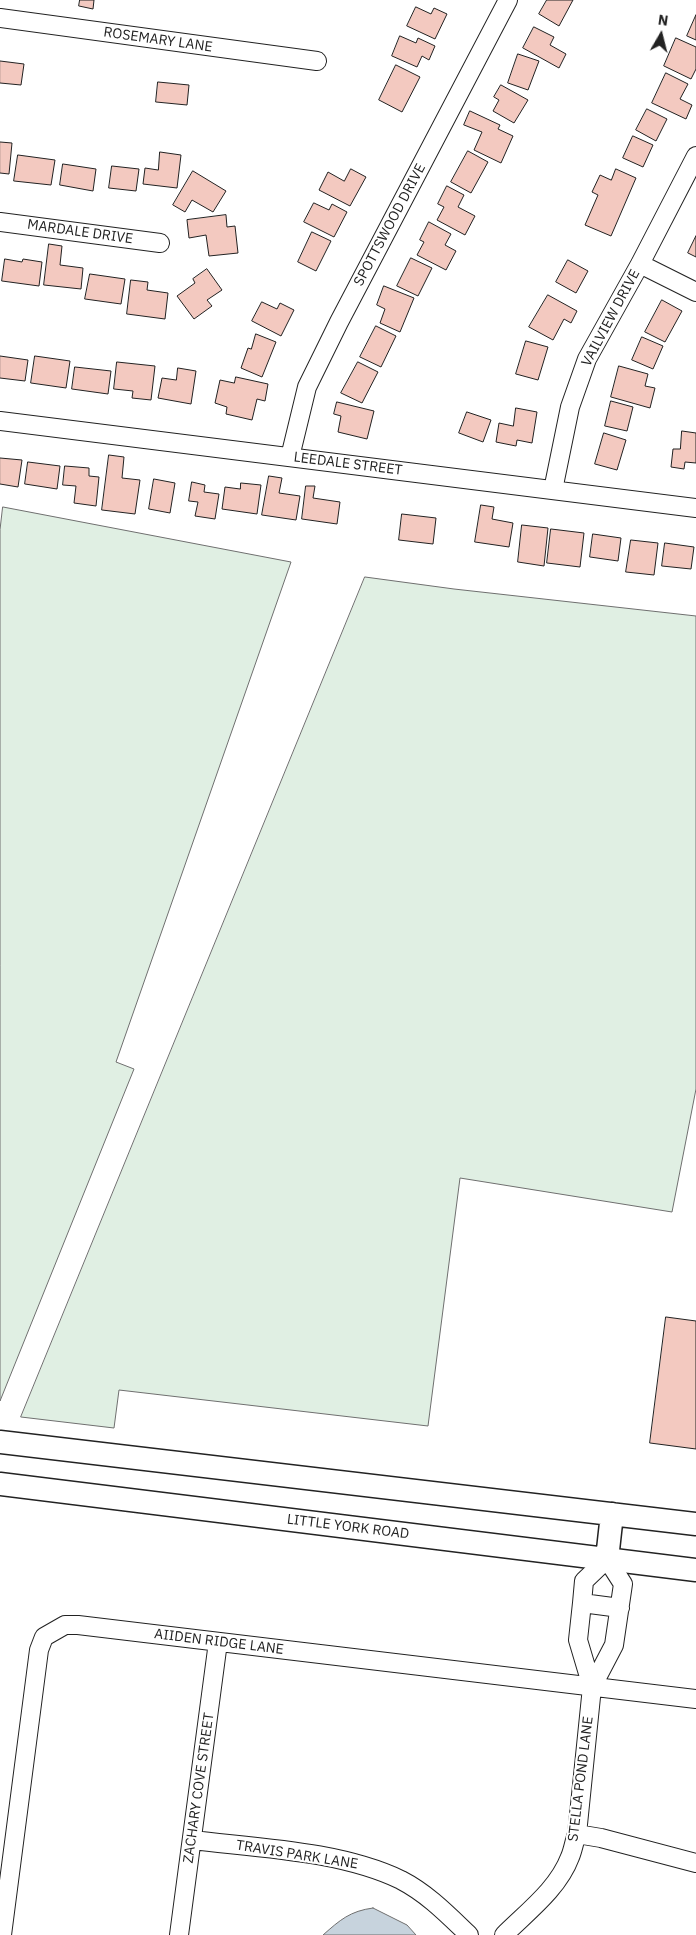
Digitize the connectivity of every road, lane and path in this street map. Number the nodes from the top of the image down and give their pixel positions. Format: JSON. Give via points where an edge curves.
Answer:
{"nodes":[{"id":1,"x":508,"y":0,"type":"edge"},
{"id":2,"x":0,"y":18,"type":"edge"},
{"id":3,"x":317,"y":61,"type":"dead end"},
{"id":4,"x":696,"y":156,"type":"edge"},
{"id":5,"x":0,"y":222,"type":"edge"},
{"id":6,"x":160,"y":243,"type":"dead end"},
{"id":7,"x":640,"y":264,"type":"junction"},
{"id":8,"x":696,"y":292,"type":"edge"},
{"id":9,"x":0,"y":421,"type":"edge"},
{"id":10,"x":290,"y":457,"type":"junction"},
{"id":11,"x":553,"y":490,"type":"junction"},
{"id":12,"x":696,"y":508,"type":"edge"},
{"id":13,"x":0,"y":1442,"type":"edge"},
{"id":14,"x":0,"y":1484,"type":"edge"},
{"id":15,"x":612,"y":1514,"type":"junction"},
{"id":16,"x":696,"y":1524,"type":"edge"},
{"id":17,"x":607,"y":1559,"type":"junction"},
{"id":18,"x":696,"y":1570,"type":"edge"},
{"id":19,"x":582,"y":1603,"type":"junction"},
{"id":20,"x":620,"y":1608,"type":"junction"},
{"id":21,"x":218,"y":1642,"type":"junction"},
{"id":22,"x":592,"y":1687,"type":"junction"},
{"id":23,"x":696,"y":1699,"type":"edge"},
{"id":24,"x":576,"y":1834,"type":"junction"},
{"id":25,"x":192,"y":1840,"type":"junction"},
{"id":26,"x":696,"y":1863,"type":"edge"},
{"id":27,"x":2,"y":1935,"type":"edge"},
{"id":28,"x":179,"y":1935,"type":"edge"},
{"id":29,"x":469,"y":1935,"type":"edge"},
{"id":30,"x":504,"y":1935,"type":"edge"}],
"edges":[{"from":1,"to":10,"type":"street","name":"SPOTTSWOOD DRIVE","via":[[307,387]]},
{"from":2,"to":3,"type":"street","name":"ROSEMARY LANE"},
{"from":4,"to":7,"type":"street","name":"VAILVIEW DRIVE"},
{"from":5,"to":6,"type":"street","name":"MARDALE DRIVE"},
{"from":7,"to":8,"type":"street"},
{"from":7,"to":11,"type":"street","name":"VAILVIEW DRIVE","via":[[587,359],[570,407]]},
{"from":9,"to":10,"type":"street","name":"LEEDALE STREET"},
{"from":10,"to":11,"type":"street","name":"LEEDALE STREET"},
{"from":11,"to":12,"type":"street","name":"LEEDALE STREET"},
{"from":13,"to":15,"type":"main road"},
{"from":14,"to":17,"type":"main road","name":"LITTLE YORK ROAD"},
{"from":15,"to":16,"type":"main road"},
{"from":15,"to":17,"type":"main road"},
{"from":17,"to":18,"type":"main road","name":"LITTLE YORK ROAD"},
{"from":17,"to":19,"type":"street","name":"STELLA POND LANE","via":[[584,1581]]},
{"from":17,"to":20,"type":"street","name":"STELLA POND LANE","via":[[623,1584]]},
{"from":19,"to":20,"type":"street"},
{"from":19,"to":22,"type":"street","name":"STELLA POND LANE","via":[[578,1640]]},
{"from":20,"to":22,"type":"street","name":"STELLA POND LANE","via":[[614,1645]]},
{"from":21,"to":22,"type":"street","name":"AIIDEN RIDGE LANE"},
{"from":21,"to":25,"type":"street","name":"ZACHARY COVE STREET"},
{"from":21,"to":27,"type":"street","name":"AIIDEN RIDGE LANE","via":[[78,1625],[65,1625],[44,1637],[39,1650]]},
{"from":22,"to":23,"type":"street","name":"AIIDEN RIDGE LANE"},
{"from":22,"to":24,"type":"street","name":"STELLA POND LANE"},
{"from":24,"to":26,"type":"street"},
{"from":24,"to":30,"type":"street","name":"STELLA POND LANE","via":[[570,1858],[560,1876]]},
{"from":25,"to":28,"type":"street","name":"ZACHARY COVE STREET"},
{"from":25,"to":29,"type":"street","name":"TRAVIS PARK LANE","via":[[324,1856],[368,1866],[402,1881],[436,1903]]}]}
